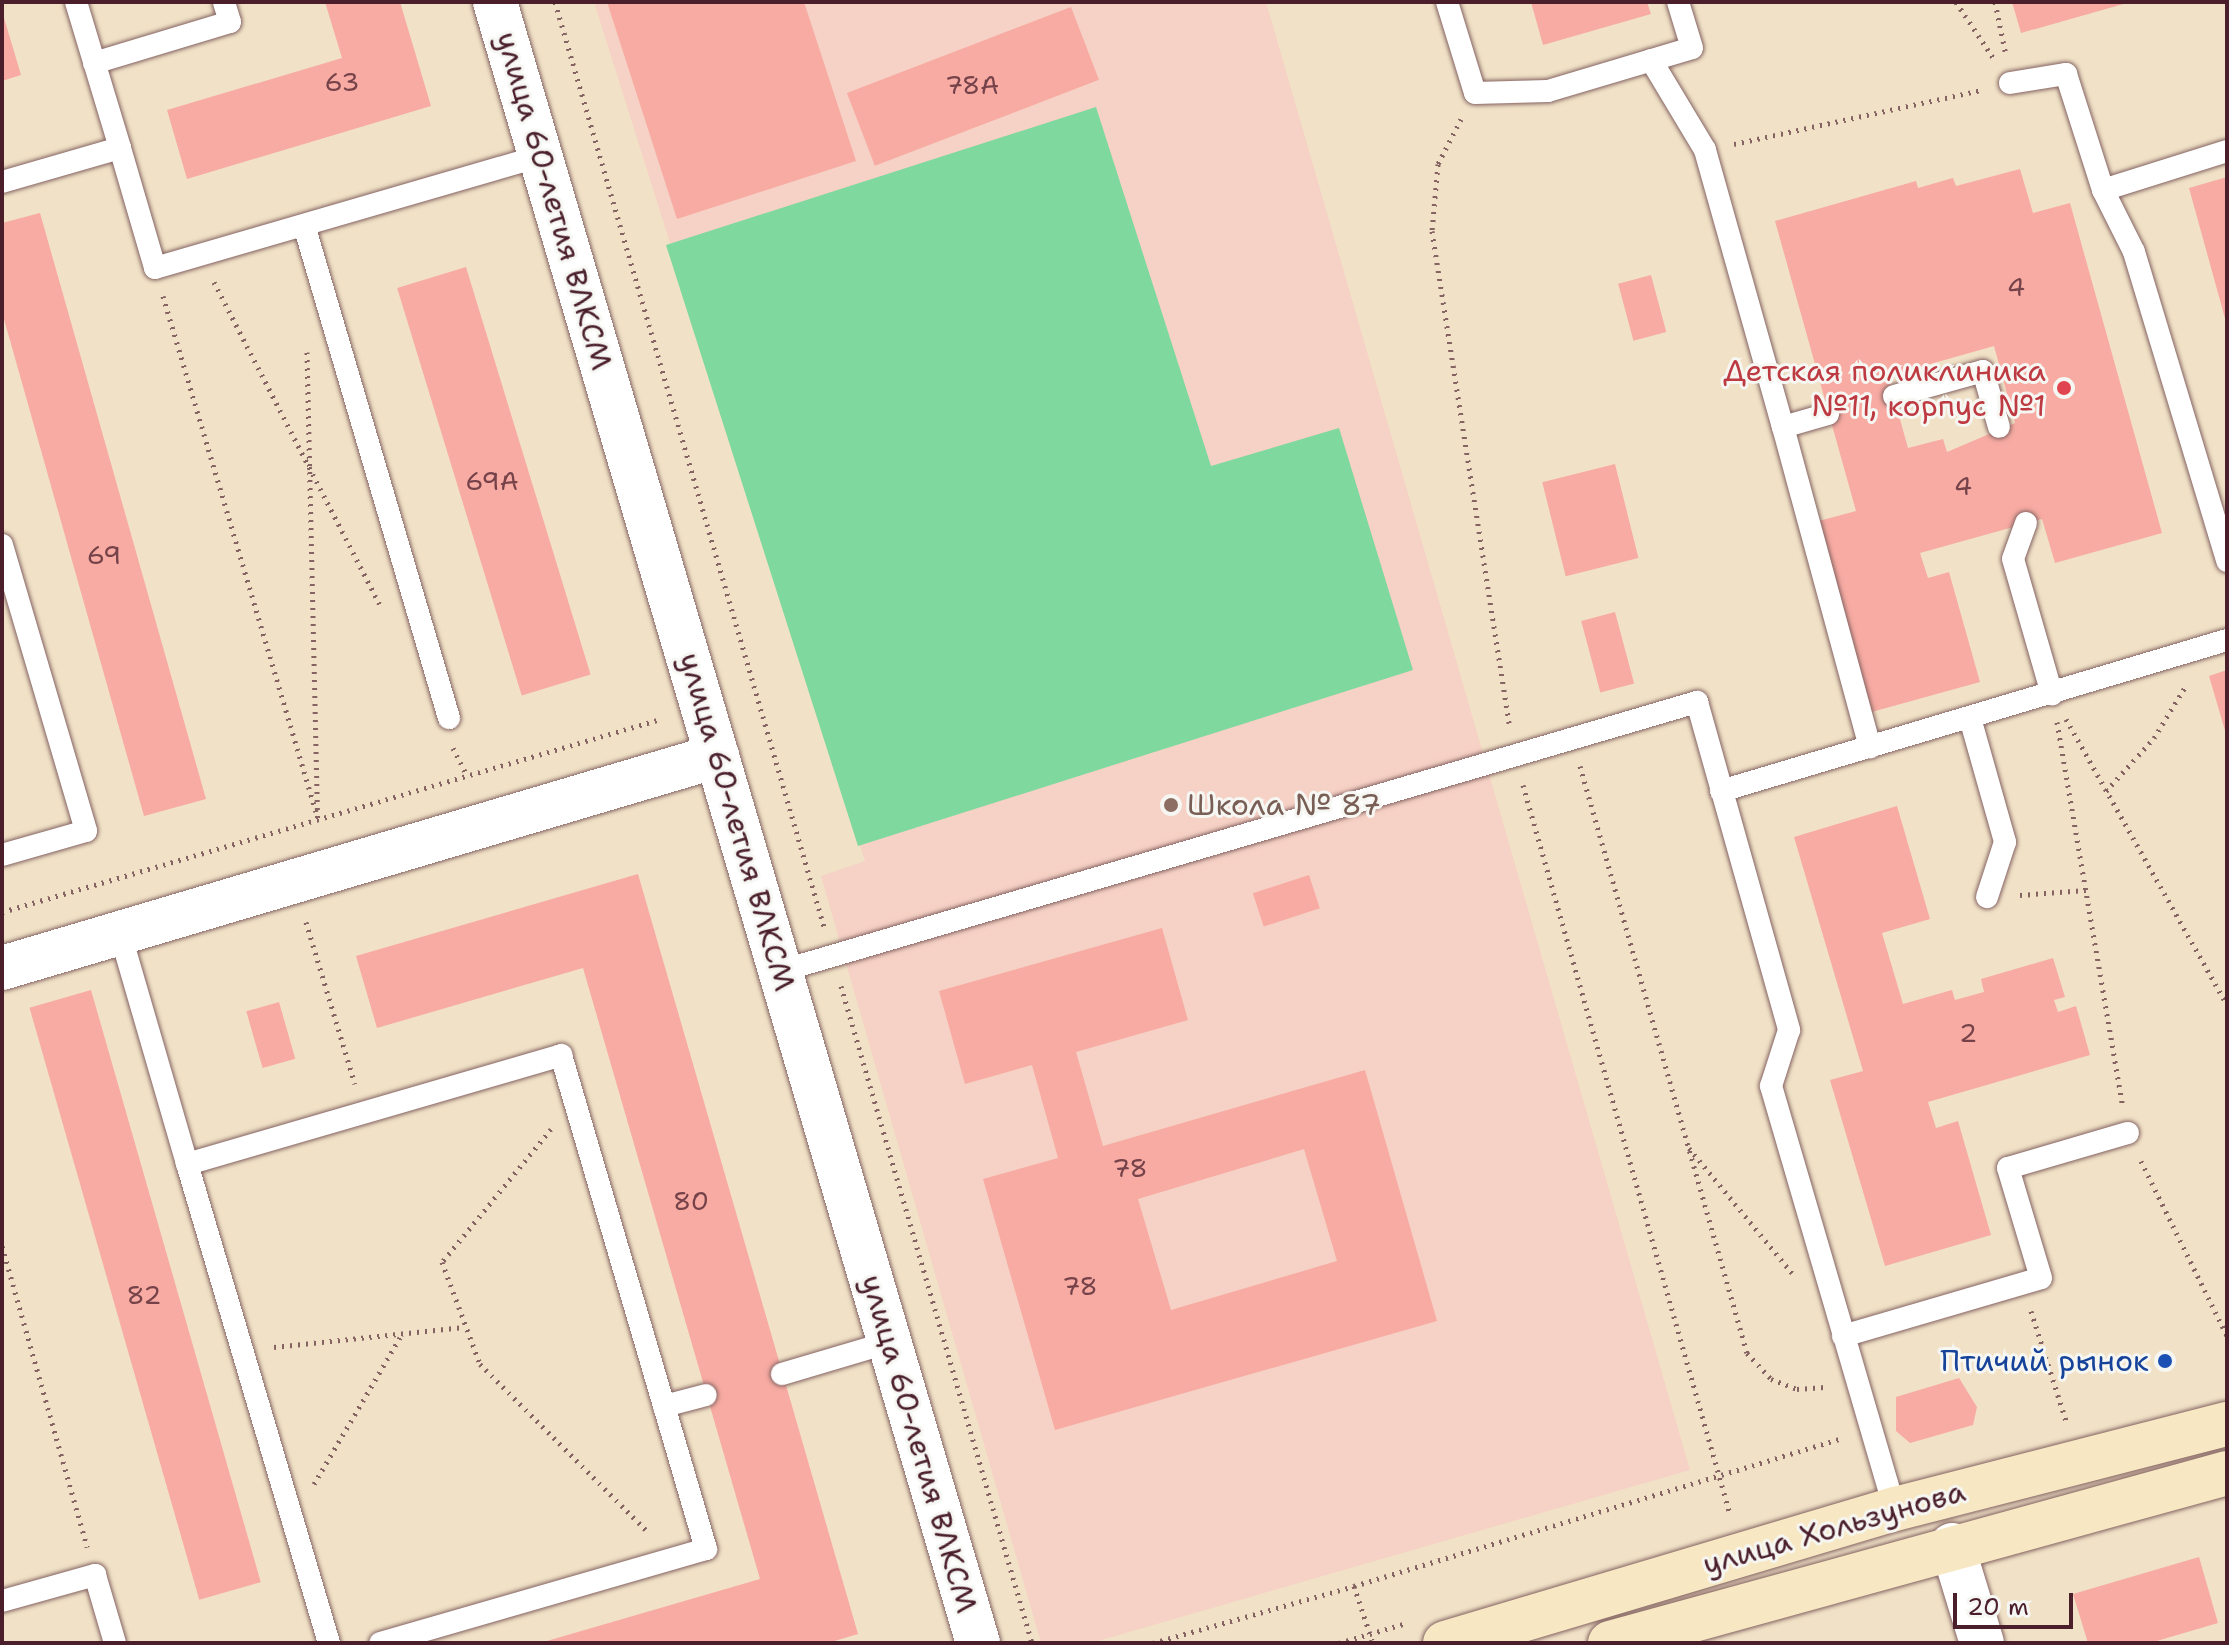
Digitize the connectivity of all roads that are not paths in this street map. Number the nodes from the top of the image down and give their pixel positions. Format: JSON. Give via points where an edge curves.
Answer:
{"nodes":[{"id":1,"x":76,"y":2,"type":"edge"},
{"id":2,"x":224,"y":2,"type":"edge"},
{"id":3,"x":495,"y":2,"type":"edge"},
{"id":4,"x":1447,"y":2,"type":"edge"},
{"id":5,"x":1678,"y":2,"type":"edge"},
{"id":6,"x":1651,"y":60,"type":"junction"},
{"id":7,"x":94,"y":63,"type":"junction"},
{"id":8,"x":2010,"y":83,"type":"road end"},
{"id":9,"x":120,"y":148,"type":"junction"},
{"id":10,"x":2227,"y":151,"type":"edge"},
{"id":11,"x":540,"y":156,"type":"junction"},
{"id":12,"x":2,"y":182,"type":"edge"},
{"id":13,"x":2103,"y":190,"type":"junction"},
{"id":14,"x":304,"y":225,"type":"junction"},
{"id":15,"x":1894,"y":396,"type":"dead end"},
{"id":16,"x":1828,"y":414,"type":"dead end"},
{"id":17,"x":1783,"y":427,"type":"junction"},
{"id":18,"x":1999,"y":427,"type":"dead end"},
{"id":19,"x":2026,"y":523,"type":"dead end"},
{"id":20,"x":2,"y":545,"type":"edge"},
{"id":21,"x":2227,"y":561,"type":"edge"},
{"id":22,"x":2218,"y":644,"type":"edge"},
{"id":23,"x":2052,"y":694,"type":"junction"},
{"id":24,"x":1970,"y":718,"type":"junction"},
{"id":25,"x":448,"y":726,"type":"road end"},
{"id":26,"x":1870,"y":747,"type":"junction"},
{"id":27,"x":717,"y":756,"type":"junction"},
{"id":28,"x":1721,"y":791,"type":"junction"},
{"id":29,"x":2,"y":855,"type":"edge"},
{"id":30,"x":1987,"y":897,"type":"road end"},
{"id":31,"x":120,"y":933,"type":"junction"},
{"id":32,"x":2,"y":968,"type":"edge"},
{"id":33,"x":781,"y":971,"type":"junction"},
{"id":34,"x":2128,"y":1133,"type":"road end"},
{"id":35,"x":187,"y":1164,"type":"junction"},
{"id":36,"x":1843,"y":1336,"type":"junction"},
{"id":37,"x":890,"y":1342,"type":"junction"},
{"id":38,"x":782,"y":1374,"type":"dead end"},
{"id":39,"x":706,"y":1395,"type":"dead end"},
{"id":40,"x":2227,"y":1405,"type":"edge"},
{"id":41,"x":664,"y":1406,"type":"junction"},
{"id":42,"x":2227,"y":1424,"type":"edge"},
{"id":43,"x":2076,"y":1446,"type":"junction"},
{"id":44,"x":2227,"y":1473,"type":"edge"},
{"id":45,"x":1895,"y":1509,"type":"junction"},
{"id":46,"x":1952,"y":1545,"type":"junction"},
{"id":47,"x":2,"y":1601,"type":"edge"},
{"id":48,"x":115,"y":1643,"type":"edge"},
{"id":49,"x":329,"y":1643,"type":"edge"},
{"id":50,"x":380,"y":1643,"type":"edge"},
{"id":51,"x":978,"y":1643,"type":"edge"},
{"id":52,"x":1445,"y":1643,"type":"edge"},
{"id":53,"x":1610,"y":1643,"type":"edge"},
{"id":54,"x":1982,"y":1643,"type":"edge"}],
"edges":[{"from":1,"to":7,"type":"lane"},
{"from":2,"to":7,"type":"lane","via":[[230,22]]},
{"from":3,"to":11,"type":"street","name":"улица 60-летия ВЛКСМ"},
{"from":4,"to":6,"type":"lane","via":[[1475,93],[1548,91]]},
{"from":5,"to":6,"type":"lane","via":[[1692,48]]},
{"from":6,"to":17,"type":"lane","via":[[1705,150]]},
{"from":7,"to":9,"type":"lane"},
{"from":8,"to":13,"type":"lane","via":[[2066,74]]},
{"from":9,"to":12,"type":"lane"},
{"from":9,"to":14,"type":"lane","via":[[155,268]]},
{"from":10,"to":13,"type":"lane"},
{"from":11,"to":14,"type":"lane"},
{"from":11,"to":27,"type":"street","name":"улица 60-летия ВЛКСМ"},
{"from":13,"to":21,"type":"lane","via":[[2134,252]]},
{"from":14,"to":25,"type":"lane"},
{"from":15,"to":18,"type":"lane","via":[[1983,371]]},
{"from":16,"to":17,"type":"lane"},
{"from":17,"to":26,"type":"lane"},
{"from":19,"to":23,"type":"lane","via":[[2013,559]]},
{"from":20,"to":29,"type":"lane","via":[[86,831]]},
{"from":22,"to":23,"type":"lane"},
{"from":23,"to":24,"type":"lane"},
{"from":24,"to":26,"type":"lane"},
{"from":24,"to":30,"type":"lane","via":[[2005,842]]},
{"from":26,"to":28,"type":"lane"},
{"from":27,"to":31,"type":"street"},
{"from":27,"to":33,"type":"street","name":"улица 60-летия ВЛКСМ"},
{"from":28,"to":33,"type":"lane","via":[[1697,702]]},
{"from":28,"to":36,"type":"lane","via":[[1789,1030],[1771,1086]]},
{"from":31,"to":32,"type":"street"},
{"from":31,"to":35,"type":"lane"},
{"from":33,"to":37,"type":"street","name":"улица 60-летия ВЛКСМ"},
{"from":34,"to":36,"type":"lane","via":[[2008,1168],[2041,1278]]},
{"from":35,"to":41,"type":"lane","via":[[561,1055]]},
{"from":35,"to":49,"type":"lane"},
{"from":36,"to":45,"type":"lane"},
{"from":37,"to":38,"type":"lane"},
{"from":37,"to":51,"type":"street","name":"улица 60-летия ВЛКСМ"},
{"from":39,"to":41,"type":"lane"},
{"from":40,"to":43,"type":"main road"},
{"from":41,"to":50,"type":"lane","via":[[706,1549]]},
{"from":42,"to":43,"type":"main road","name":"улица Хользунова"},
{"from":43,"to":45,"type":"main road","name":"улица Хользунова"},
{"from":44,"to":46,"type":"main road","name":"улица Хользунова"},
{"from":45,"to":52,"type":"main road","name":"улица Хользунова"},
{"from":46,"to":53,"type":"main road","name":"улица Хользунова"},
{"from":46,"to":54,"type":"street"},
{"from":47,"to":48,"type":"lane","via":[[95,1575]]}]}
